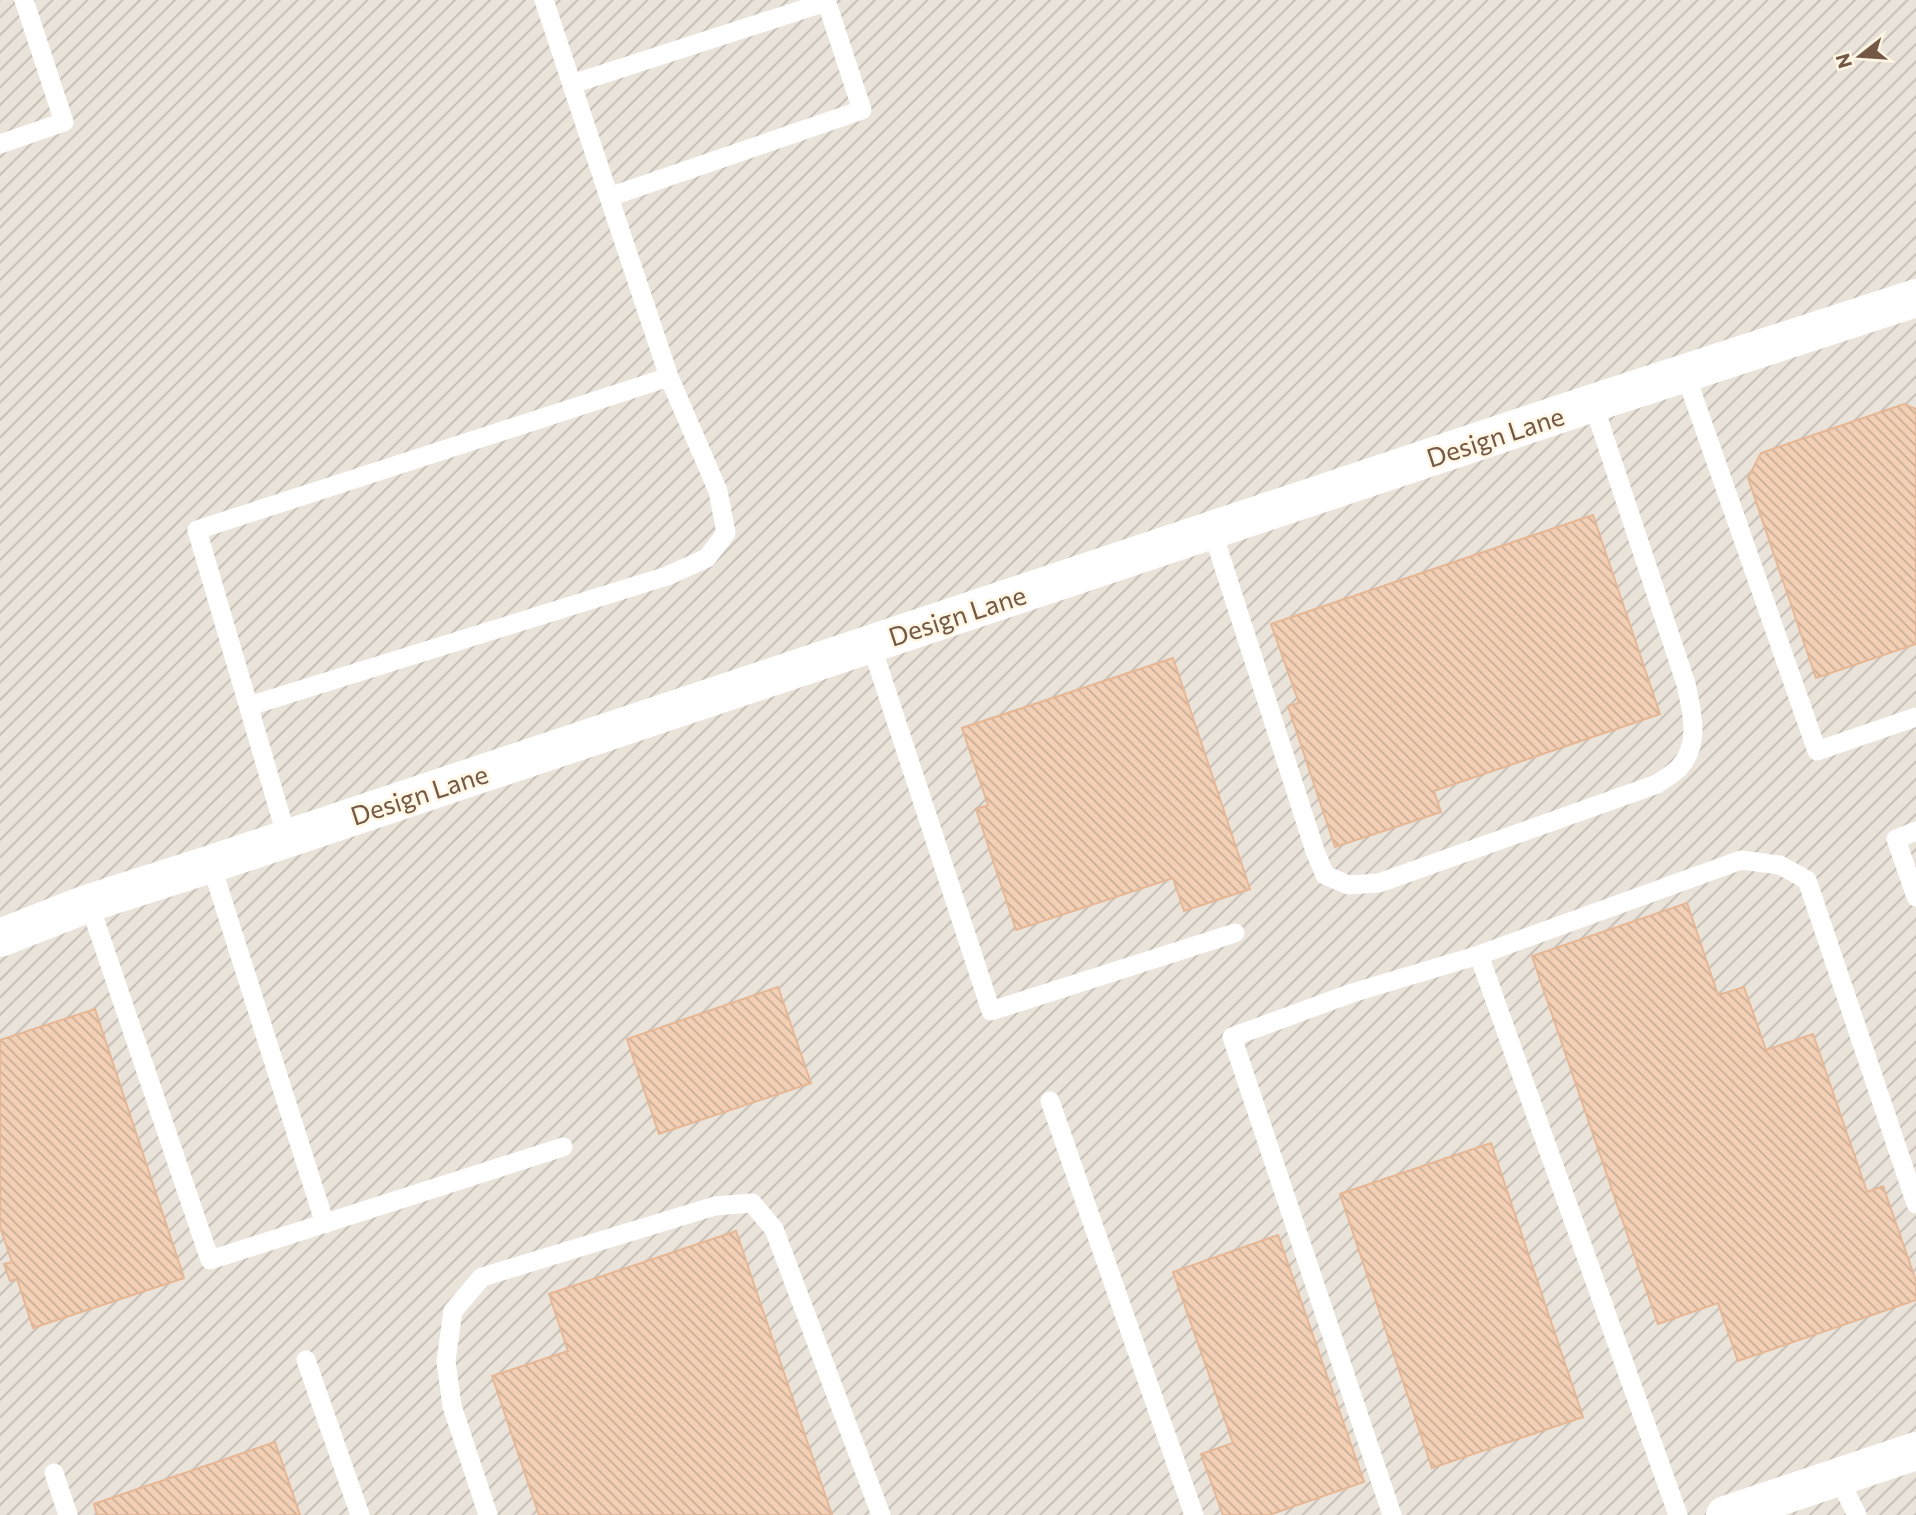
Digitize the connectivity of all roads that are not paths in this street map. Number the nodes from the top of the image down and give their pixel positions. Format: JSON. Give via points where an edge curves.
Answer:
{"nodes":[{"id":1,"x":24,"y":0,"type":"edge"},
{"id":2,"x":544,"y":0,"type":"edge"},
{"id":3,"x":826,"y":1,"type":"edge"},
{"id":4,"x":572,"y":84,"type":"junction"},
{"id":5,"x":0,"y":144,"type":"edge"},
{"id":6,"x":609,"y":197,"type":"junction"},
{"id":7,"x":1916,"y":298,"type":"edge"},
{"id":8,"x":1685,"y":373,"type":"junction"},
{"id":9,"x":669,"y":377,"type":"junction"},
{"id":10,"x":1593,"y":403,"type":"junction"},
{"id":11,"x":1212,"y":530,"type":"junction"},
{"id":12,"x":871,"y":644,"type":"junction"},
{"id":13,"x":249,"y":706,"type":"junction"},
{"id":14,"x":1916,"y":717,"type":"edge"},
{"id":15,"x":1916,"y":831,"type":"edge"},
{"id":16,"x":287,"y":838,"type":"junction"},
{"id":17,"x":211,"y":864,"type":"junction"},
{"id":18,"x":1916,"y":897,"type":"edge"},
{"id":19,"x":89,"y":903,"type":"junction"},
{"id":20,"x":1235,"y":933,"type":"dead end"},
{"id":21,"x":0,"y":937,"type":"edge"},
{"id":22,"x":1479,"y":955,"type":"junction"},
{"id":23,"x":1050,"y":1101,"type":"dead end"},
{"id":24,"x":563,"y":1147,"type":"dead end"},
{"id":25,"x":1916,"y":1204,"type":"edge"},
{"id":26,"x":326,"y":1224,"type":"junction"},
{"id":27,"x":306,"y":1360,"type":"dead end"},
{"id":28,"x":1916,"y":1451,"type":"edge"},
{"id":29,"x":54,"y":1473,"type":"dead end"},
{"id":30,"x":1838,"y":1477,"type":"junction"},
{"id":31,"x":68,"y":1515,"type":"edge"},
{"id":32,"x":360,"y":1515,"type":"edge"},
{"id":33,"x":488,"y":1515,"type":"edge"},
{"id":34,"x":881,"y":1515,"type":"edge"},
{"id":35,"x":1194,"y":1515,"type":"edge"},
{"id":36,"x":1392,"y":1515,"type":"edge"},
{"id":37,"x":1678,"y":1515,"type":"edge"},
{"id":38,"x":1725,"y":1515,"type":"edge"},
{"id":39,"x":1857,"y":1515,"type":"edge"}],
"edges":[{"from":1,"to":5,"type":"lane","via":[[64,122]]},
{"from":2,"to":4,"type":"lane"},
{"from":3,"to":4,"type":"lane"},
{"from":3,"to":6,"type":"lane","via":[[862,110]]},
{"from":4,"to":6,"type":"lane"},
{"from":6,"to":9,"type":"lane"},
{"from":7,"to":8,"type":"street","name":"Design Lane"},
{"from":8,"to":10,"type":"street","name":"Design Lane"},
{"from":8,"to":14,"type":"lane","via":[[1817,751]]},
{"from":9,"to":13,"type":"lane","via":[[197,530]]},
{"from":9,"to":13,"type":"lane","via":[[718,491],[726,533],[708,558],[667,576]]},
{"from":10,"to":11,"type":"street","name":"Design Lane"},
{"from":10,"to":11,"type":"lane","via":[[1686,684],[1693,723],[1691,751],[1657,784],[1380,883],[1348,885],[1325,875]]},
{"from":11,"to":12,"type":"street","name":"Design Lane"},
{"from":12,"to":16,"type":"street","name":"Design Lane"},
{"from":12,"to":20,"type":"lane","via":[[991,1011]]},
{"from":13,"to":16,"type":"lane"},
{"from":15,"to":18,"type":"lane","via":[[1896,839]]},
{"from":16,"to":17,"type":"street","name":"Design Lane"},
{"from":17,"to":19,"type":"street","name":"Design Lane"},
{"from":17,"to":26,"type":"lane"},
{"from":19,"to":21,"type":"street","name":"Design Lane"},
{"from":19,"to":26,"type":"lane","via":[[210,1260]]},
{"from":22,"to":25,"type":"lane","via":[[1741,859],[1780,865],[1807,880]]},
{"from":22,"to":36,"type":"lane","via":[[1352,993],[1233,1037]]},
{"from":22,"to":37,"type":"lane"},
{"from":23,"to":35,"type":"lane"},
{"from":24,"to":26,"type":"lane"},
{"from":27,"to":32,"type":"lane"},
{"from":28,"to":30,"type":"street"},
{"from":29,"to":31,"type":"lane"},
{"from":30,"to":38,"type":"street"},
{"from":30,"to":39,"type":"lane"},
{"from":33,"to":34,"type":"lane","via":[[452,1406],[446,1361],[453,1311],[482,1277],[715,1206],[752,1203],[774,1229]]}]}
